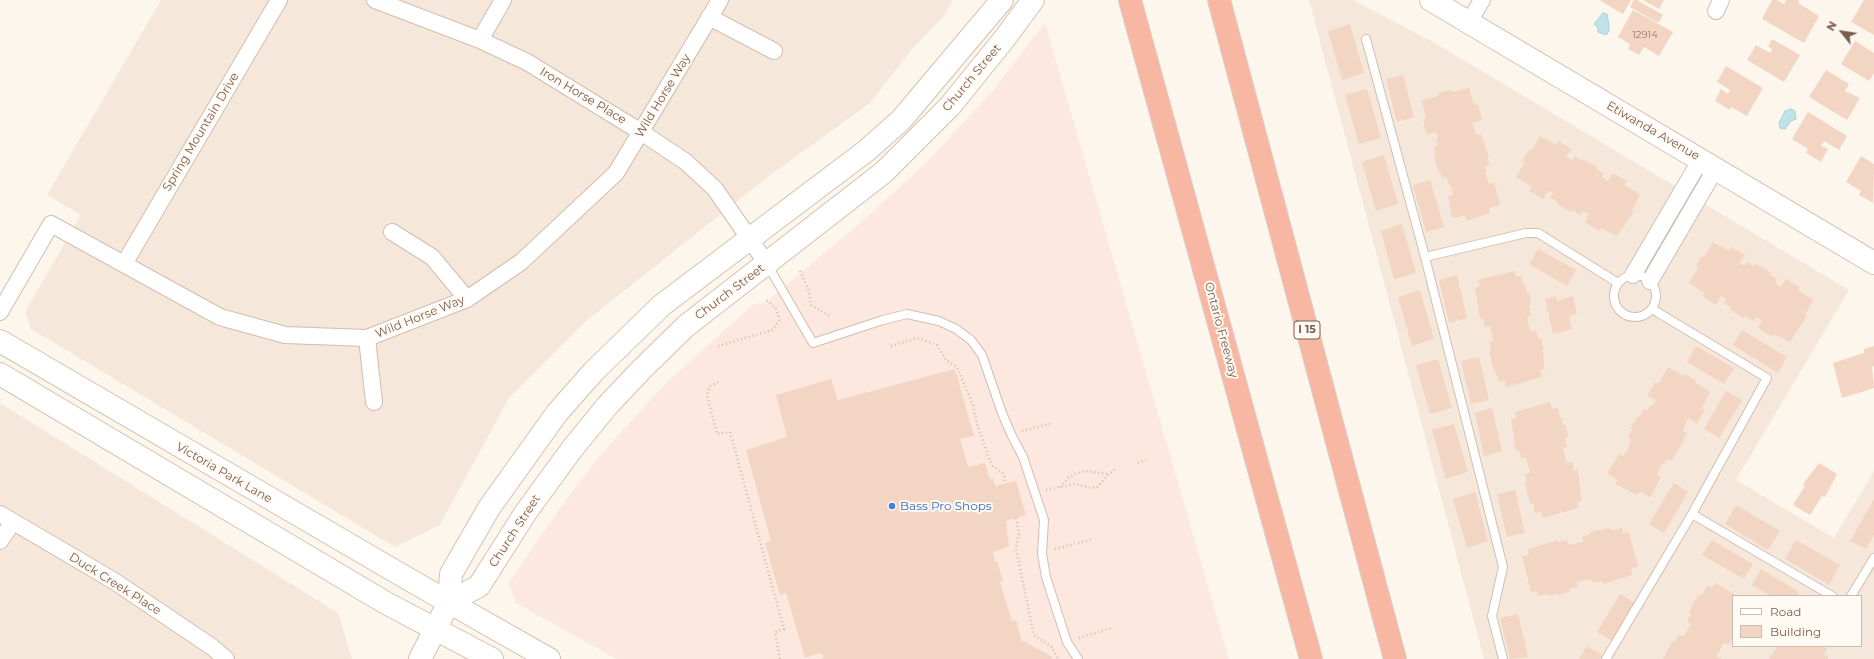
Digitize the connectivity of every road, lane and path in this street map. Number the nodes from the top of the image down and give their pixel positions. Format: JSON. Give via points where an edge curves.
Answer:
{"nodes":[{"id":1,"x":279,"y":0,"type":"edge"},
{"id":2,"x":375,"y":0,"type":"edge"},
{"id":3,"x":503,"y":0,"type":"edge"},
{"id":4,"x":720,"y":0,"type":"edge"},
{"id":5,"x":1002,"y":0,"type":"edge"},
{"id":6,"x":1033,"y":0,"type":"edge"},
{"id":7,"x":1130,"y":0,"type":"edge"},
{"id":8,"x":1219,"y":0,"type":"edge"},
{"id":9,"x":1431,"y":0,"type":"edge"},
{"id":10,"x":1482,"y":0,"type":"edge"},
{"id":11,"x":709,"y":17,"type":"junction"},
{"id":12,"x":1469,"y":22,"type":"junction"},
{"id":13,"x":1366,"y":39,"type":"dead end"},
{"id":14,"x":480,"y":40,"type":"junction"},
{"id":15,"x":774,"y":51,"type":"dead end"},
{"id":16,"x":641,"y":132,"type":"junction"},
{"id":17,"x":1708,"y":164,"type":"junction"},
{"id":18,"x":392,"y":232,"type":"dead end"},
{"id":19,"x":749,"y":238,"type":"junction"},
{"id":20,"x":1425,"y":257,"type":"junction"},
{"id":21,"x":1874,"y":262,"type":"edge"},
{"id":22,"x":124,"y":264,"type":"junction"},
{"id":23,"x":767,"y":264,"type":"junction"},
{"id":24,"x":800,"y":271,"type":"dead end"},
{"id":25,"x":1633,"y":274,"type":"junction"},
{"id":26,"x":1650,"y":281,"type":"junction"},
{"id":27,"x":1618,"y":283,"type":"junction"},
{"id":28,"x":467,"y":299,"type":"junction"},
{"id":29,"x":765,"y":299,"type":"dead end"},
{"id":30,"x":1652,"y":309,"type":"junction"},
{"id":31,"x":0,"y":312,"type":"edge"},
{"id":32,"x":830,"y":316,"type":"dead end"},
{"id":33,"x":367,"y":338,"type":"junction"},
{"id":34,"x":0,"y":341,"type":"edge"},
{"id":35,"x":718,"y":346,"type":"dead end"},
{"id":36,"x":891,"y":346,"type":"dead end"},
{"id":37,"x":0,"y":374,"type":"edge"},
{"id":38,"x":718,"y":382,"type":"dead end"},
{"id":39,"x":374,"y":402,"type":"dead end"},
{"id":40,"x":1053,"y":423,"type":"dead end"},
{"id":41,"x":1022,"y":431,"type":"dead end"},
{"id":42,"x":1146,"y":460,"type":"dead end"},
{"id":43,"x":1138,"y":463,"type":"dead end"},
{"id":44,"x":1115,"y":469,"type":"dead end"},
{"id":45,"x":1108,"y":474,"type":"junction"},
{"id":46,"x":1005,"y":484,"type":"dead end"},
{"id":47,"x":1059,"y":487,"type":"junction"},
{"id":48,"x":1046,"y":490,"type":"dead end"},
{"id":49,"x":1692,"y":514,"type":"junction"},
{"id":50,"x":6,"y":518,"type":"edge"},
{"id":51,"x":1016,"y":518,"type":"dead end"},
{"id":52,"x":1093,"y":539,"type":"dead end"},
{"id":53,"x":0,"y":541,"type":"edge"},
{"id":54,"x":1055,"y":549,"type":"dead end"},
{"id":55,"x":1874,"y":558,"type":"edge"},
{"id":56,"x":1830,"y":595,"type":"edge"},
{"id":57,"x":1852,"y":595,"type":"edge"},
{"id":58,"x":449,"y":602,"type":"junction"},
{"id":59,"x":1111,"y":628,"type":"dead end"},
{"id":60,"x":437,"y":629,"type":"junction"},
{"id":61,"x":1078,"y":638,"type":"dead end"},
{"id":62,"x":226,"y":659,"type":"edge"},
{"id":63,"x":420,"y":659,"type":"edge"},
{"id":64,"x":492,"y":659,"type":"edge"},
{"id":65,"x":549,"y":659,"type":"edge"},
{"id":66,"x":780,"y":659,"type":"edge"},
{"id":67,"x":1058,"y":659,"type":"edge"},
{"id":68,"x":1078,"y":659,"type":"edge"},
{"id":69,"x":1312,"y":659,"type":"edge"},
{"id":70,"x":1395,"y":659,"type":"edge"},
{"id":71,"x":1503,"y":659,"type":"edge"},
{"id":72,"x":1606,"y":659,"type":"edge"}],
"edges":[{"from":1,"to":22,"type":"street","name":"Spring Mountain Drive"},
{"from":2,"to":14,"type":"street","name":"Iron Horse Place"},
{"from":3,"to":14,"type":"street"},
{"from":4,"to":11,"type":"street","name":"Wild Horse Way"},
{"from":5,"to":19,"type":"main road","via":[[901,120],[866,150]]},
{"from":6,"to":23,"type":"main road","name":"Church Street","via":[[950,106],[884,172]]},
{"from":7,"to":69,"type":"highway","name":"Ontario Freeway"},
{"from":8,"to":70,"type":"highway","number":"I 15"},
{"from":9,"to":12,"type":"main road","name":"Etiwanda Avenue"},
{"from":10,"to":12,"type":"street"},
{"from":11,"to":15,"type":"street"},
{"from":11,"to":16,"type":"street","name":"Wild Horse Way"},
{"from":12,"to":17,"type":"main road","name":"Etiwanda Avenue"},
{"from":13,"to":20,"type":"lane"},
{"from":14,"to":16,"type":"street","name":"Iron Horse Place","via":[[527,62]]},
{"from":16,"to":19,"type":"street","name":"Iron Horse Place","via":[[686,162],[715,189]]},
{"from":16,"to":28,"type":"street","name":"Wild Horse Way","via":[[616,173],[521,262]]},
{"from":17,"to":21,"type":"main road","name":"Etiwanda Avenue"},
{"from":17,"to":25,"type":"street"},
{"from":17,"to":26,"type":"street"},
{"from":18,"to":28,"type":"street","via":[[432,257]]},
{"from":19,"to":23,"type":"street","name":"Iron Horse Place"},
{"from":19,"to":58,"type":"main road","via":[[662,305],[594,371],[557,413],[489,508],[459,560],[451,574]]},
{"from":20,"to":27,"type":"lane","via":[[1526,233],[1538,233]]},
{"from":20,"to":71,"type":"lane","via":[[1503,567],[1492,616]]},
{"from":22,"to":31,"type":"street","name":"Wild Horse Way","via":[[51,224]]},
{"from":22,"to":33,"type":"street","name":"Wild Horse Way","via":[[220,317],[285,335]]},
{"from":23,"to":58,"type":"main road","name":"Church Street","via":[[686,326],[622,391],[572,449],[526,512],[479,586]]},
{"from":23,"to":68,"type":"lane","via":[[813,343],[907,314],[939,321],[971,340],[982,355],[1005,420],[1023,457],[1044,520],[1042,554],[1046,577],[1067,642]]},
{"from":24,"to":32,"type":"path","via":[[809,292],[811,305]]},
{"from":25,"to":26,"type":"lane"},
{"from":25,"to":27,"type":"lane","via":[[1622,278]]},
{"from":26,"to":30,"type":"lane","via":[[1656,294]]},
{"from":27,"to":30,"type":"lane","via":[[1614,300],[1624,315],[1642,316]]},
{"from":28,"to":33,"type":"street","name":"Wild Horse Way"},
{"from":29,"to":35,"type":"path","via":[[775,307],[778,314],[778,321],[772,330]]},
{"from":30,"to":49,"type":"lane","via":[[1767,378]]},
{"from":33,"to":39,"type":"street"},
{"from":34,"to":58,"type":"main road","name":"Victoria Park Lane"},
{"from":36,"to":46,"type":"path","via":[[917,338],[937,345],[946,360],[957,367],[973,405],[977,424],[993,466],[1004,474]]},
{"from":37,"to":60,"type":"main road","via":[[386,603]]},
{"from":38,"to":66,"type":"path","via":[[709,387],[707,395],[717,434],[730,432],[784,629],[775,632]]},
{"from":40,"to":41,"type":"path"},
{"from":42,"to":43,"type":"path"},
{"from":44,"to":45,"type":"path"},
{"from":45,"to":47,"type":"path","via":[[1086,471],[1077,473]]},
{"from":45,"to":47,"type":"path","via":[[1097,487],[1074,484]]},
{"from":47,"to":48,"type":"path"},
{"from":49,"to":56,"type":"lane"},
{"from":49,"to":72,"type":"lane"},
{"from":50,"to":53,"type":"street"},
{"from":50,"to":62,"type":"street","name":"Duck Creek Place","via":[[114,581]]},
{"from":51,"to":67,"type":"path","via":[[1019,534],[1016,549],[1034,635],[1052,647]]},
{"from":52,"to":54,"type":"path"},
{"from":55,"to":57,"type":"lane"},
{"from":58,"to":60,"type":"main road"},
{"from":58,"to":65,"type":"main road","name":"Victoria Park Lane"},
{"from":59,"to":61,"type":"path"},
{"from":60,"to":63,"type":"main road"},
{"from":60,"to":64,"type":"main road"}]}
